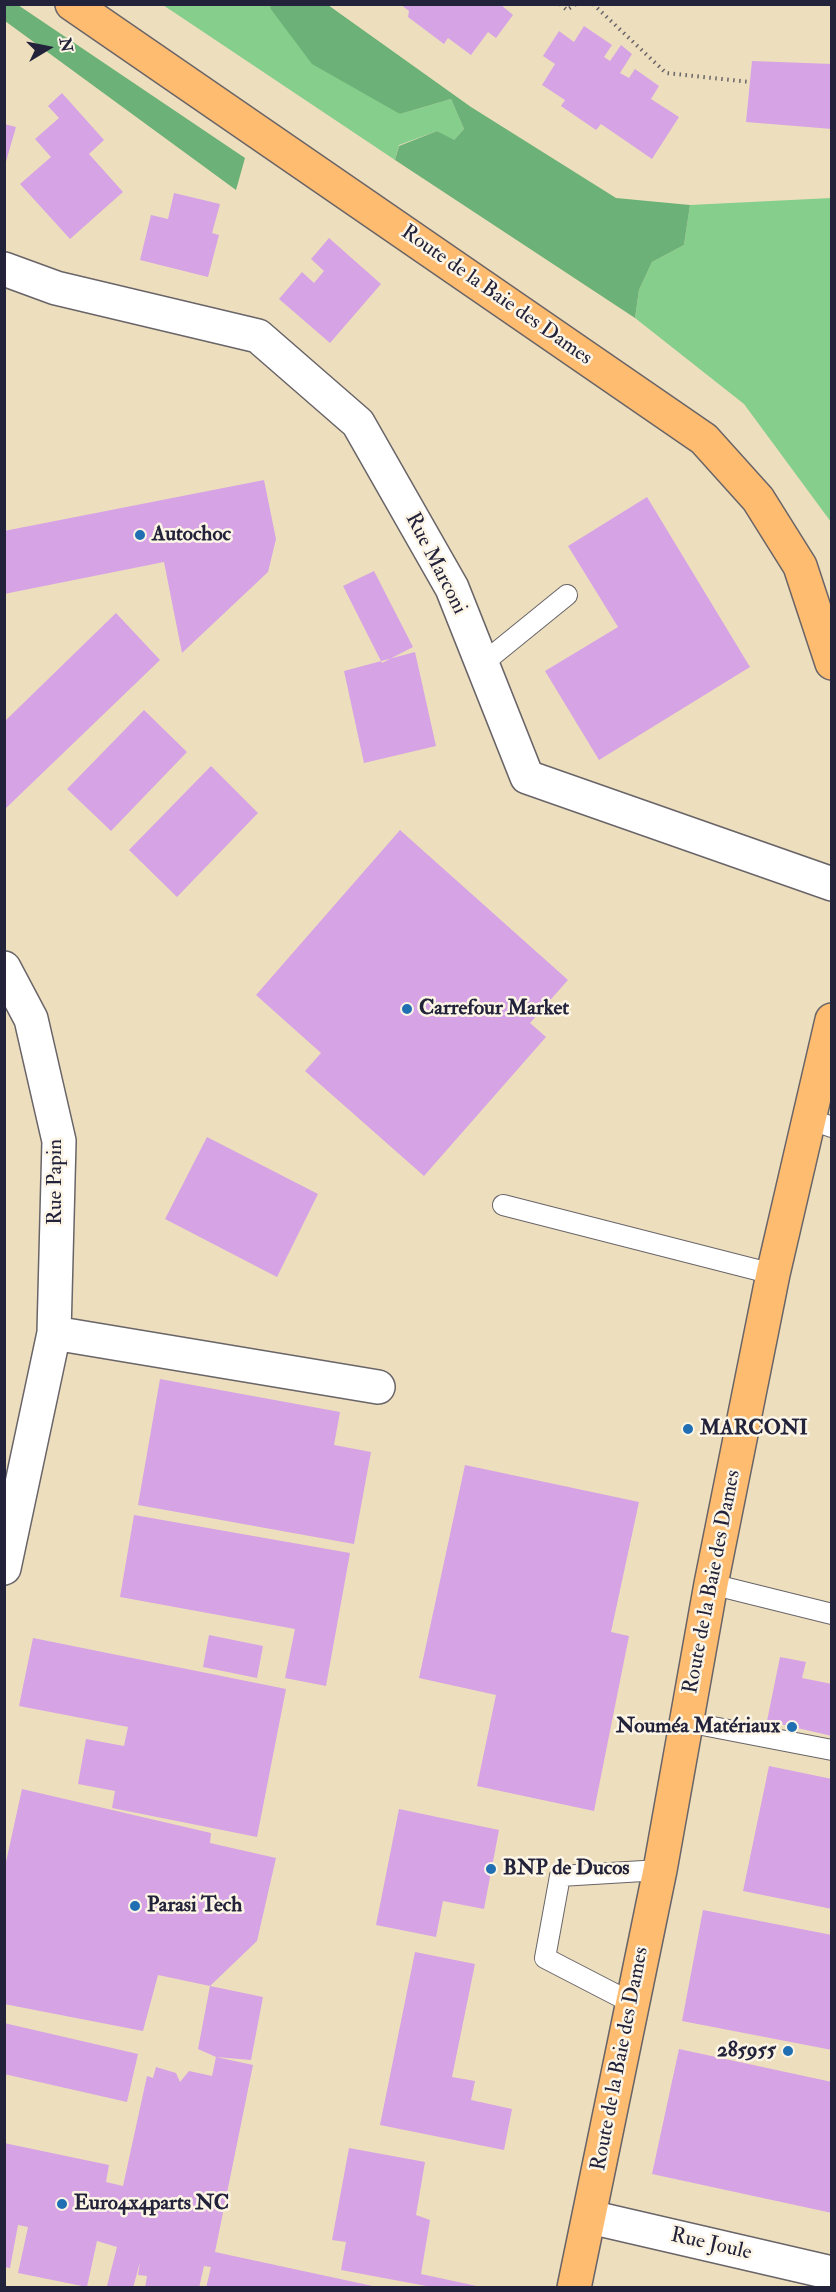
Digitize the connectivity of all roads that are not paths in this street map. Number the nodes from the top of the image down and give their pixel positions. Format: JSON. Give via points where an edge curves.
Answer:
{"nodes":[{"id":1,"x":72,"y":4,"type":"edge"},
{"id":2,"x":4,"y":269,"type":"edge"},
{"id":3,"x":567,"y":595,"type":"dead end"},
{"id":4,"x":831,"y":663,"type":"edge"},
{"id":5,"x":482,"y":664,"type":"junction"},
{"id":6,"x":831,"y":884,"type":"edge"},
{"id":7,"x":4,"y":968,"type":"edge"},
{"id":8,"x":831,"y":1020,"type":"edge"},
{"id":9,"x":820,"y":1123,"type":"edge"},
{"id":10,"x":503,"y":1205,"type":"dead end"},
{"id":11,"x":773,"y":1274,"type":"junction"},
{"id":12,"x":54,"y":1334,"type":"junction"},
{"id":13,"x":378,"y":1387,"type":"dead end"},
{"id":14,"x":4,"y":1568,"type":"edge"},
{"id":15,"x":711,"y":1584,"type":"junction"},
{"id":16,"x":831,"y":1614,"type":"edge"},
{"id":17,"x":687,"y":1722,"type":"junction"},
{"id":18,"x":831,"y":1750,"type":"edge"},
{"id":19,"x":660,"y":1870,"type":"junction"},
{"id":20,"x":632,"y":2003,"type":"junction"},
{"id":21,"x":590,"y":2217,"type":"junction"},
{"id":22,"x":831,"y":2273,"type":"edge"},
{"id":23,"x":574,"y":2288,"type":"edge"}],
"edges":[{"from":1,"to":4,"type":"main road","name":"Route de la Baie des Dames","via":[[704,439],[758,498],[800,566]]},
{"from":2,"to":5,"type":"street","name":"Rue Marconi","via":[[56,288],[258,336],[358,423],[452,588]]},
{"from":3,"to":5,"type":"lane"},
{"from":5,"to":6,"type":"street","name":"Rue Marconi","via":[[527,777]]},
{"from":7,"to":12,"type":"street","name":"Rue Papin","via":[[31,1019],[59,1141]]},
{"from":8,"to":9,"type":"main road","name":"Route de la Baie des Dames"},
{"from":9,"to":11,"type":"main road","name":"Route de la Baie des Dames"},
{"from":10,"to":11,"type":"lane"},
{"from":11,"to":15,"type":"main road","name":"Route de la Baie des Dames"},
{"from":12,"to":13,"type":"street"},
{"from":12,"to":14,"type":"street","name":"Rue Papin"},
{"from":15,"to":16,"type":"lane"},
{"from":15,"to":17,"type":"main road","name":"Route de la Baie des Dames"},
{"from":17,"to":18,"type":"lane"},
{"from":17,"to":19,"type":"main road","name":"Route de la Baie des Dames"},
{"from":19,"to":20,"type":"main road","name":"Route de la Baie des Dames"},
{"from":19,"to":20,"type":"lane","via":[[561,1876],[544,1958]]},
{"from":20,"to":21,"type":"main road","name":"Route de la Baie des Dames"},
{"from":21,"to":22,"type":"street","name":"Rue Joule"},
{"from":21,"to":23,"type":"main road","name":"Route de la Baie des Dames"}]}
